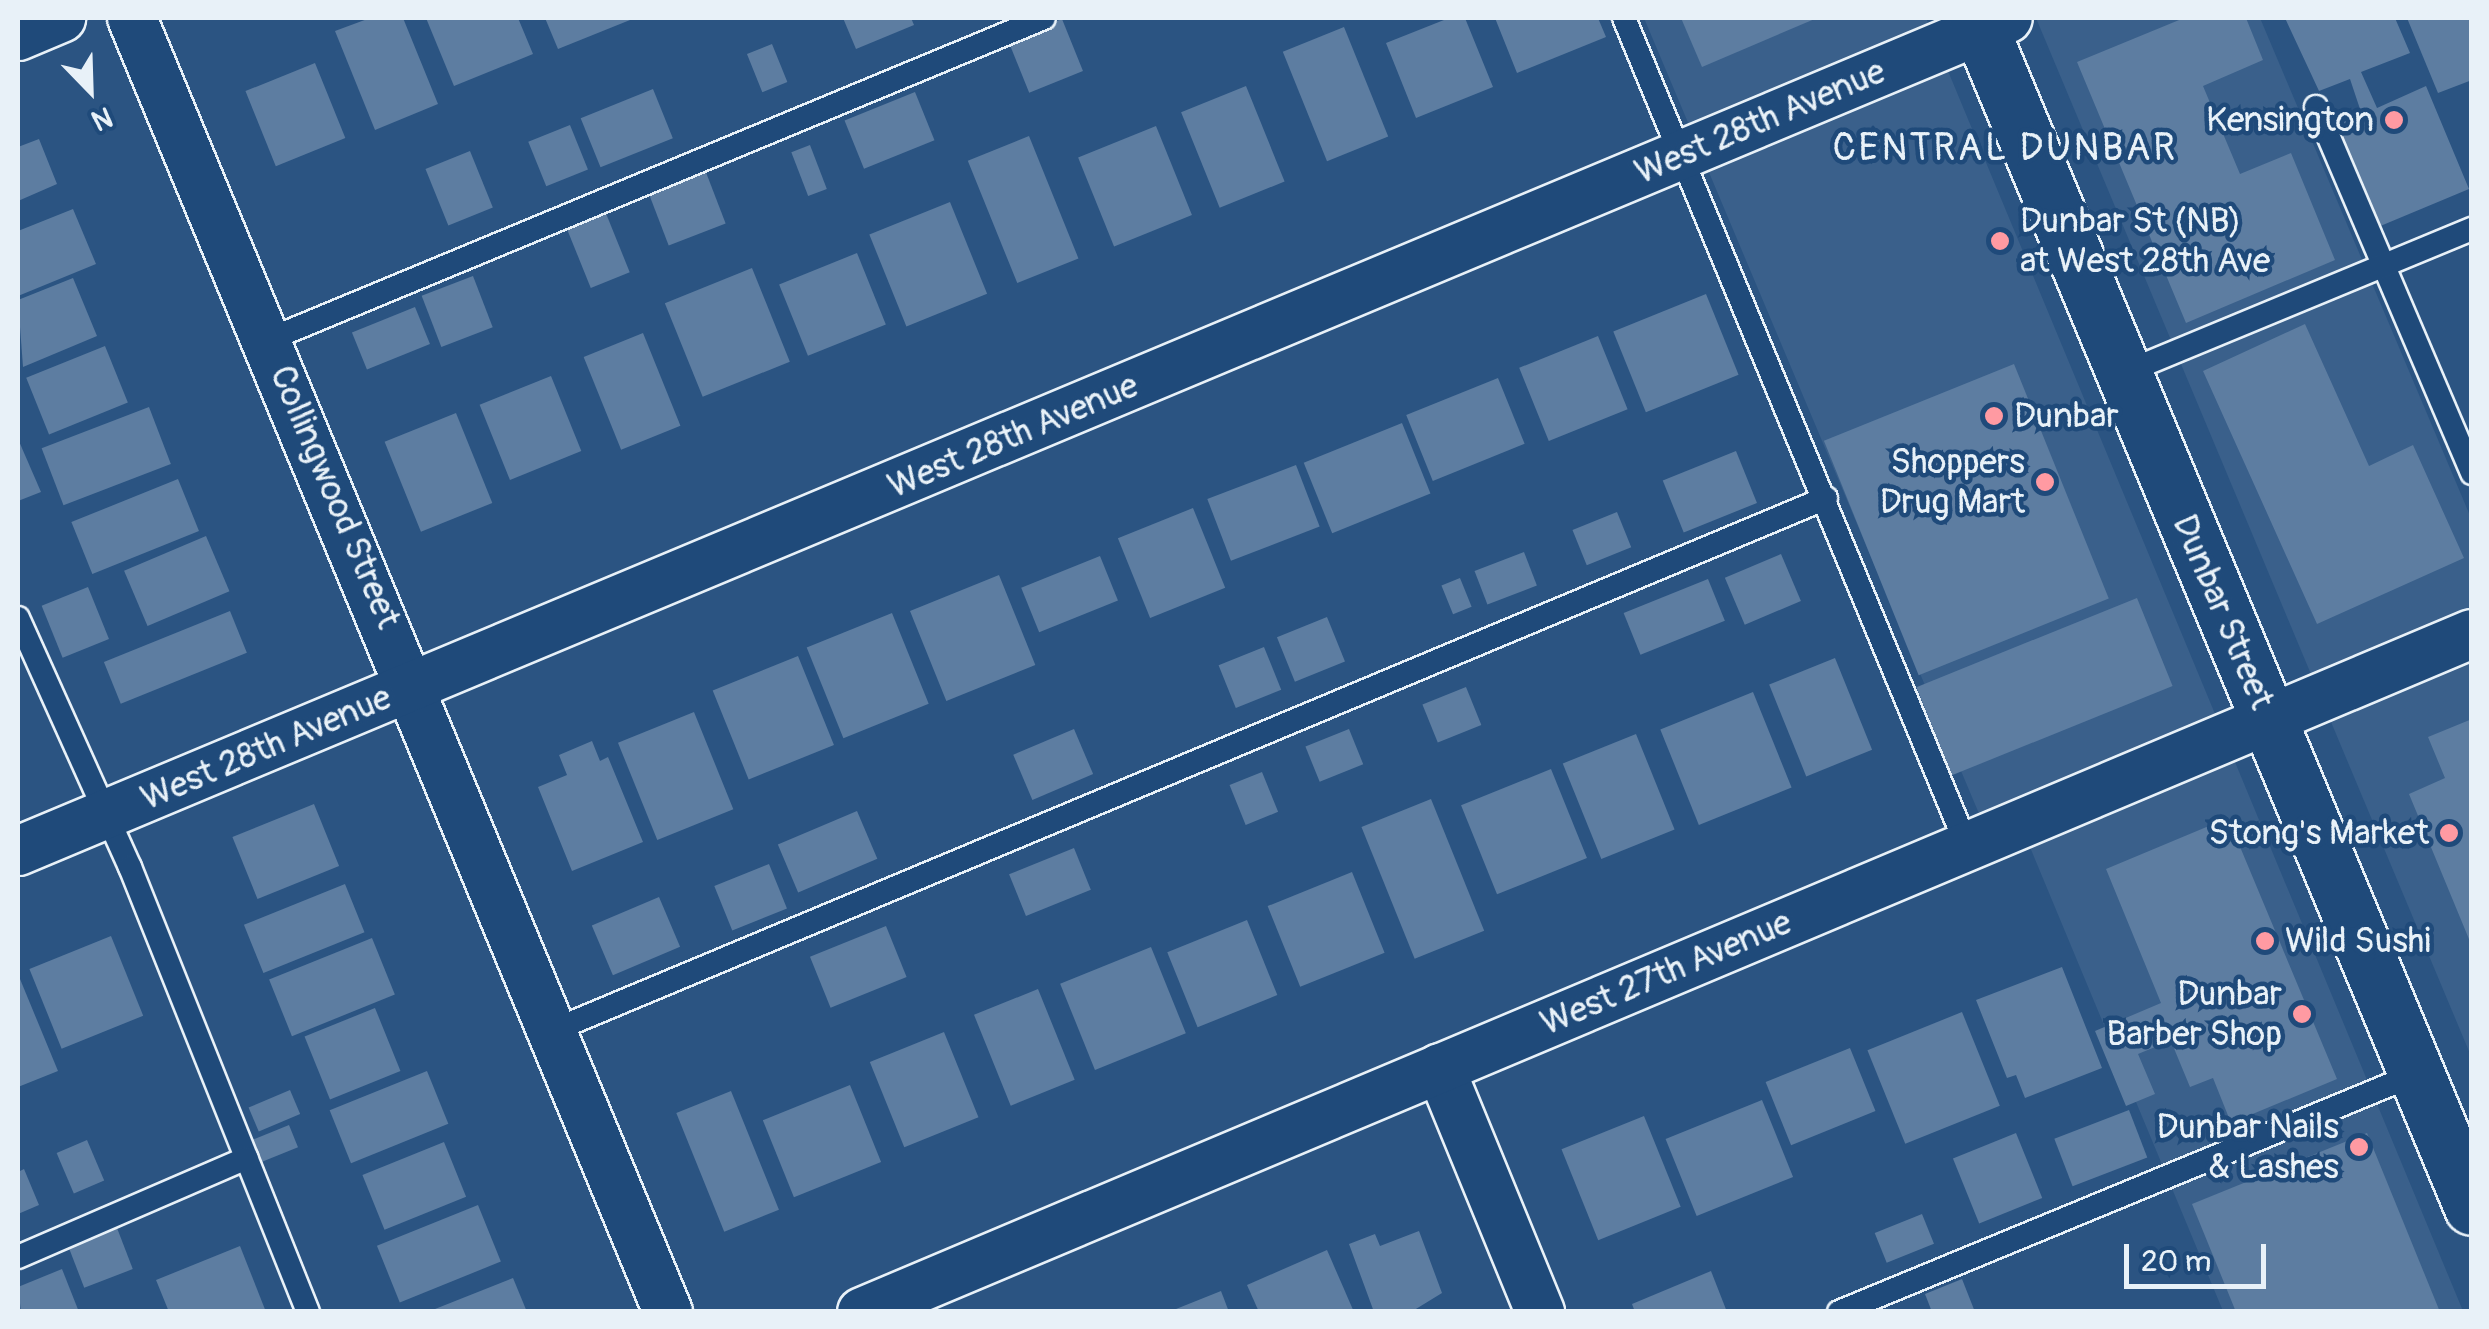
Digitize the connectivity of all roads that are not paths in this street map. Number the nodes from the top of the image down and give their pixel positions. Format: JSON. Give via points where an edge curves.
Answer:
{"nodes":[{"id":1,"x":61,"y":18,"type":"edge"},
{"id":2,"x":132,"y":18,"type":"edge"},
{"id":3,"x":1044,"y":18,"type":"edge"},
{"id":4,"x":1624,"y":18,"type":"edge"},
{"id":5,"x":1988,"y":21,"type":"edge"},
{"id":6,"x":18,"y":36,"type":"edge"},
{"id":7,"x":2316,"y":107,"type":"dead end"},
{"id":8,"x":1683,"y":156,"type":"junction"},
{"id":9,"x":2472,"y":229,"type":"edge"},
{"id":10,"x":2384,"y":266,"type":"junction"},
{"id":11,"x":268,"y":340,"type":"junction"},
{"id":12,"x":2124,"y":373,"type":"junction"},
{"id":13,"x":2472,"y":473,"type":"edge"},
{"id":14,"x":1826,"y":498,"type":"junction"},
{"id":15,"x":18,"y":618,"type":"edge"},
{"id":16,"x":2472,"y":634,"type":"edge"},
{"id":17,"x":415,"y":686,"type":"junction"},
{"id":18,"x":2268,"y":720,"type":"junction"},
{"id":19,"x":104,"y":816,"type":"junction"},
{"id":20,"x":1967,"y":846,"type":"junction"},
{"id":21,"x":18,"y":851,"type":"edge"},
{"id":22,"x":552,"y":1031,"type":"junction"},
{"id":23,"x":1440,"y":1068,"type":"junction"},
{"id":24,"x":2416,"y":1074,"type":"junction"},
{"id":25,"x":247,"y":1158,"type":"junction"},
{"id":26,"x":2472,"y":1207,"type":"edge"},
{"id":27,"x":18,"y":1257,"type":"edge"},
{"id":28,"x":308,"y":1312,"type":"edge"},
{"id":29,"x":668,"y":1312,"type":"edge"},
{"id":30,"x":862,"y":1312,"type":"edge"},
{"id":31,"x":1540,"y":1312,"type":"edge"},
{"id":32,"x":1838,"y":1312,"type":"edge"}],
"edges":[{"from":1,"to":6,"type":"street"},
{"from":2,"to":11,"type":"street","name":"Collingwood Street"},
{"from":3,"to":11,"type":"lane"},
{"from":4,"to":8,"type":"lane"},
{"from":5,"to":8,"type":"street","name":"West 28th Avenue"},
{"from":5,"to":12,"type":"main road","name":"Dunbar Street"},
{"from":7,"to":10,"type":"lane"},
{"from":8,"to":14,"type":"lane"},
{"from":8,"to":17,"type":"street","name":"West 28th Avenue"},
{"from":9,"to":10,"type":"lane"},
{"from":10,"to":12,"type":"lane"},
{"from":10,"to":13,"type":"lane"},
{"from":11,"to":17,"type":"street","name":"Collingwood Street"},
{"from":12,"to":18,"type":"main road","name":"Dunbar Street"},
{"from":14,"to":20,"type":"lane"},
{"from":14,"to":22,"type":"lane"},
{"from":15,"to":19,"type":"lane"},
{"from":16,"to":18,"type":"street","name":"West 27th Avenue"},
{"from":17,"to":19,"type":"street","name":"West 28th Avenue"},
{"from":17,"to":22,"type":"street","name":"Collingwood Street"},
{"from":18,"to":20,"type":"street","name":"West 27th Avenue"},
{"from":18,"to":24,"type":"main road","name":"Dunbar Street"},
{"from":19,"to":21,"type":"street","name":"West 28th Avenue"},
{"from":19,"to":25,"type":"lane"},
{"from":20,"to":23,"type":"street","name":"West 27th Avenue"},
{"from":22,"to":29,"type":"street","name":"Collingwood Street"},
{"from":23,"to":30,"type":"street","name":"West 27th Avenue"},
{"from":23,"to":31,"type":"street"},
{"from":24,"to":26,"type":"main road","name":"Dunbar Street"},
{"from":24,"to":32,"type":"lane"},
{"from":25,"to":27,"type":"lane"},
{"from":25,"to":28,"type":"lane"}]}
